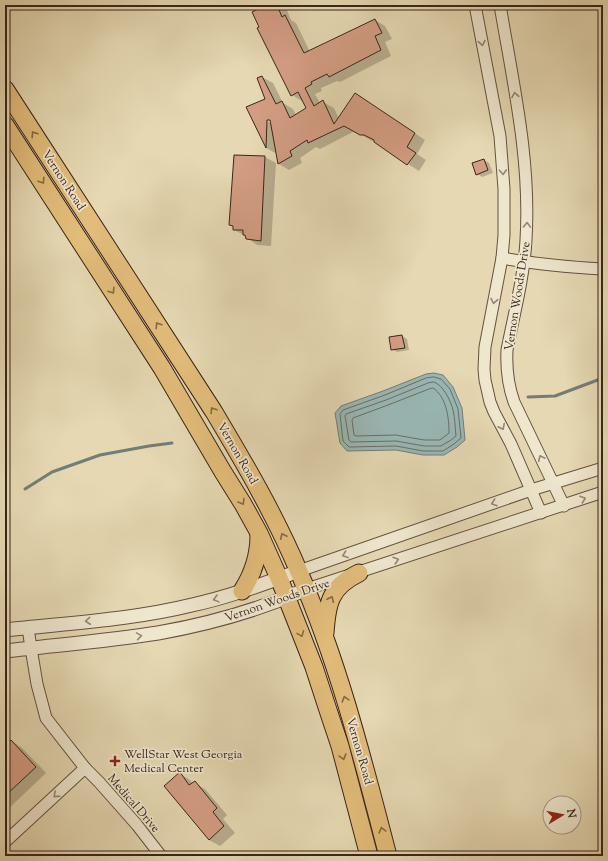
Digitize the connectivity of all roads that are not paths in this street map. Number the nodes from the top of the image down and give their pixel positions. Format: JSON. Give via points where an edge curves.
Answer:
{"nodes":[{"id":1,"x":475,"y":5,"type":"edge"},
{"id":2,"x":500,"y":5,"type":"edge"},
{"id":3,"x":5,"y":89,"type":"edge"},
{"id":4,"x":5,"y":125,"type":"edge"},
{"id":5,"x":502,"y":258,"type":"junction"},
{"id":6,"x":524,"y":262,"type":"junction"},
{"id":7,"x":603,"y":268,"type":"edge"},
{"id":8,"x":603,"y":468,"type":"edge"},
{"id":9,"x":553,"y":484,"type":"junction"},
{"id":10,"x":531,"y":490,"type":"junction"},
{"id":11,"x":603,"y":492,"type":"edge"},
{"id":12,"x":564,"y":506,"type":"junction"},
{"id":13,"x":541,"y":513,"type":"junction"},
{"id":14,"x":259,"y":533,"type":"junction"},
{"id":15,"x":299,"y":571,"type":"junction"},
{"id":16,"x":358,"y":573,"type":"junction"},
{"id":17,"x":279,"y":578,"type":"junction"},
{"id":18,"x":306,"y":589,"type":"junction"},
{"id":19,"x":242,"y":592,"type":"junction"},
{"id":20,"x":287,"y":598,"type":"junction"},
{"id":21,"x":28,"y":628,"type":"junction"},
{"id":22,"x":5,"y":630,"type":"edge"},
{"id":23,"x":325,"y":637,"type":"junction"},
{"id":24,"x":31,"y":648,"type":"junction"},
{"id":25,"x":5,"y":651,"type":"edge"},
{"id":26,"x":85,"y":768,"type":"junction"},
{"id":27,"x":5,"y":842,"type":"edge"},
{"id":28,"x":161,"y":856,"type":"edge"},
{"id":29,"x":369,"y":856,"type":"edge"},
{"id":30,"x":388,"y":856,"type":"edge"}],
"edges":[{"from":1,"to":5,"type":"street","name":"Vernon Woods Drive","one_way":true,"via":[[500,136],[505,212]]},
{"from":6,"to":2,"type":"street","name":"Vernon Woods Drive","one_way":true,"via":[[527,209],[524,152]]},
{"from":15,"to":3,"type":"main road","name":"Vernon Road","one_way":true,"via":[[236,448]]},
{"from":4,"to":14,"type":"main road","name":"Vernon Road","one_way":true,"via":[[162,368]]},
{"from":5,"to":6,"type":"street"},
{"from":5,"to":10,"type":"street","name":"Vernon Woods Drive","one_way":true,"via":[[485,347],[485,380],[494,412]]},
{"from":6,"to":7,"type":"street"},
{"from":9,"to":6,"type":"street","name":"Vernon Woods Drive","one_way":true,"via":[[514,402],[507,374],[506,362]]},
{"from":8,"to":9,"type":"street"},
{"from":9,"to":10,"type":"street"},
{"from":9,"to":12,"type":"street","name":"Vernon Woods Drive"},
{"from":10,"to":13,"type":"street","name":"Vernon Woods Drive"},
{"from":10,"to":15,"type":"street","name":"Vernon Woods Drive","one_way":true},
{"from":12,"to":11,"type":"street","one_way":true},
{"from":12,"to":13,"type":"street","name":"Vernon Woods Drive"},
{"from":16,"to":13,"type":"street","name":"Vernon Woods Drive","one_way":true},
{"from":14,"to":17,"type":"main road","name":"Vernon Road"},
{"from":14,"to":19,"type":"main road","via":[[254,566]]},
{"from":15,"to":17,"type":"street","name":"Vernon Woods Drive"},
{"from":15,"to":18,"type":"main road","name":"Vernon Road"},
{"from":16,"to":18,"type":"street","name":"Vernon Woods Drive"},
{"from":23,"to":16,"type":"main road","one_way":true,"via":[[328,606],[333,594],[344,581]]},
{"from":17,"to":19,"type":"street","name":"Vernon Woods Drive"},
{"from":17,"to":20,"type":"main road","name":"Vernon Road"},
{"from":18,"to":20,"type":"street","name":"Vernon Woods Drive"},
{"from":18,"to":23,"type":"main road","name":"Vernon Road"},
{"from":19,"to":21,"type":"street","name":"Vernon Woods Drive","one_way":true,"via":[[165,611]]},
{"from":24,"to":20,"type":"street","name":"Vernon Woods Drive","one_way":true,"via":[[116,639],[202,624]]},
{"from":20,"to":29,"type":"main road","name":"Vernon Road","one_way":true,"via":[[342,753]]},
{"from":21,"to":22,"type":"street","name":"Vernon Woods Drive"},
{"from":21,"to":24,"type":"street","name":"Medical Drive"},
{"from":30,"to":23,"type":"main road","name":"Vernon Road","one_way":true,"via":[[355,730]]},
{"from":24,"to":25,"type":"street","name":"Vernon Woods Drive"},
{"from":24,"to":26,"type":"street","name":"Medical Drive","via":[[46,718]]},
{"from":26,"to":27,"type":"street","one_way":true},
{"from":26,"to":28,"type":"street","name":"Medical Drive","via":[[137,825]]}]}
